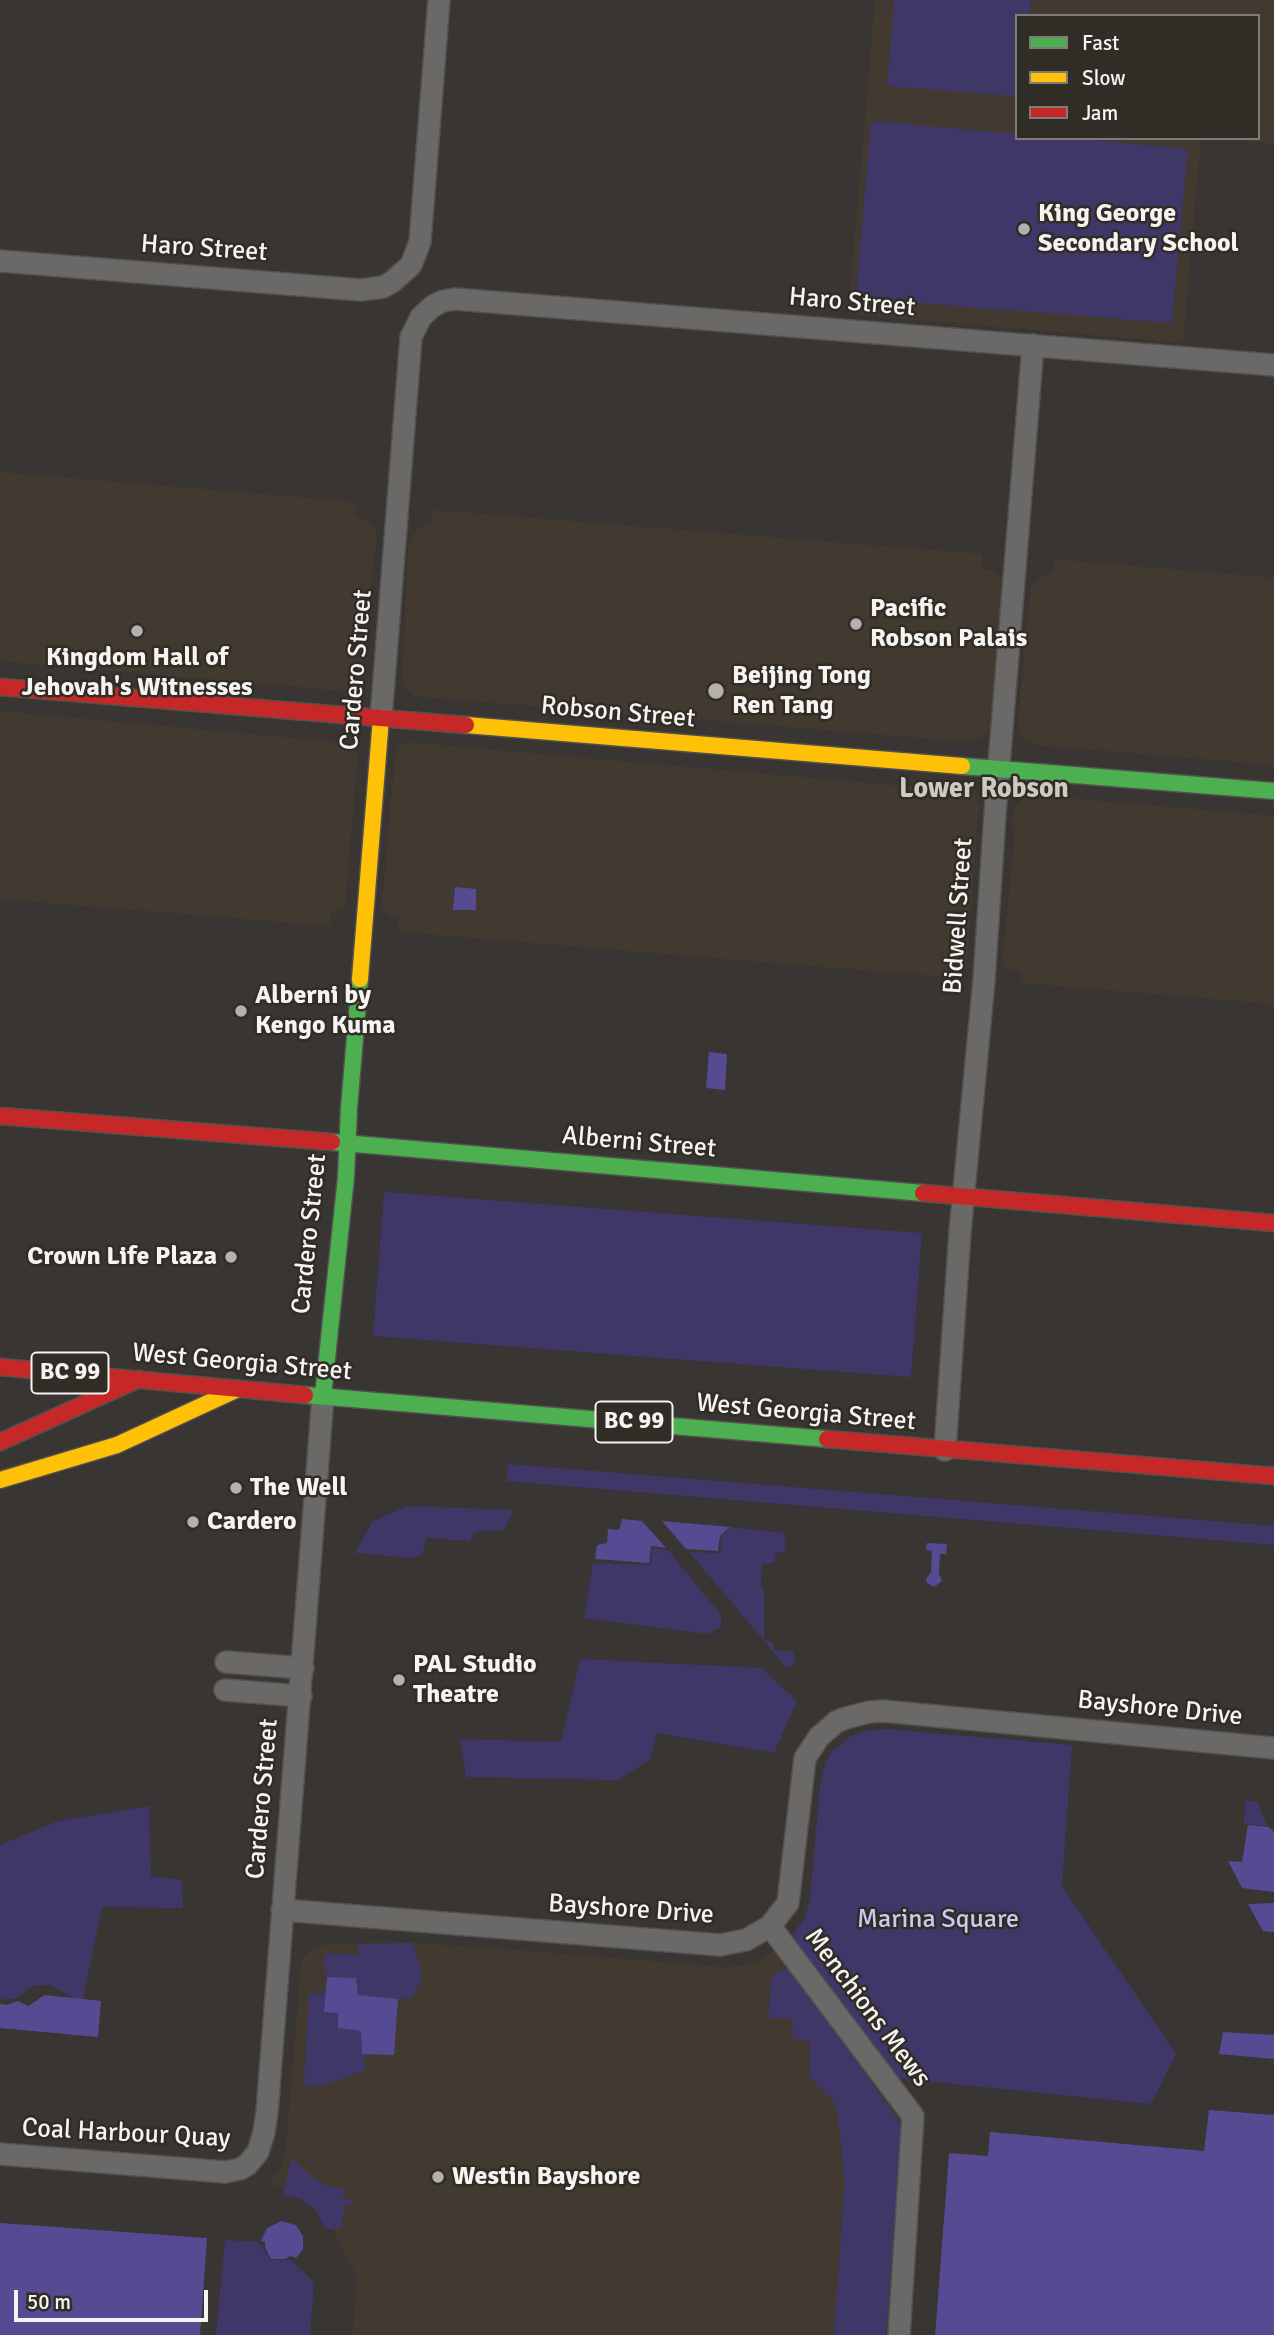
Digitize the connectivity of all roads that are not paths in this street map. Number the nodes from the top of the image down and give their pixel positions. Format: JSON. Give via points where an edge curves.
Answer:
{"nodes":[{"id":1,"x":439,"y":0,"type":"edge"},
{"id":2,"x":0,"y":261,"type":"edge"},
{"id":3,"x":428,"y":310,"type":"joint"},
{"id":4,"x":1033,"y":345,"type":"junction"},
{"id":5,"x":1274,"y":365,"type":"edge"},
{"id":6,"x":0,"y":687,"type":"edge"},
{"id":7,"x":381,"y":718,"type":"junction"},
{"id":8,"x":999,"y":768,"type":"junction"},
{"id":9,"x":1274,"y":791,"type":"edge"},
{"id":10,"x":0,"y":1116,"type":"edge"},
{"id":11,"x":348,"y":1143,"type":"junction"},
{"id":12,"x":963,"y":1195,"type":"junction"},
{"id":13,"x":1274,"y":1223,"type":"edge"},
{"id":14,"x":0,"y":1367,"type":"edge"},
{"id":15,"x":140,"y":1379,"type":"junction"},
{"id":16,"x":238,"y":1388,"type":"junction"},
{"id":17,"x":323,"y":1396,"type":"junction"},
{"id":18,"x":0,"y":1442,"type":"edge"},
{"id":19,"x":945,"y":1450,"type":"junction"},
{"id":20,"x":1274,"y":1476,"type":"edge"},
{"id":21,"x":0,"y":1480,"type":"edge"},
{"id":22,"x":226,"y":1662,"type":"dead end"},
{"id":23,"x":303,"y":1668,"type":"junction"},
{"id":24,"x":225,"y":1690,"type":"dead end"},
{"id":25,"x":301,"y":1696,"type":"junction"},
{"id":26,"x":1274,"y":1748,"type":"edge"},
{"id":27,"x":282,"y":1910,"type":"junction"},
{"id":28,"x":770,"y":1926,"type":"junction"},
{"id":29,"x":0,"y":2154,"type":"edge"},
{"id":30,"x":247,"y":2165,"type":"joint"},
{"id":31,"x":899,"y":2335,"type":"edge"}],
"edges":[{"from":1,"to":2,"type":"street","name":"Haro Street","via":[[420,242],[411,265],[400,277],[383,287],[361,290]]},
{"from":3,"to":4,"type":"street","name":"Haro Street","via":[[455,299]]},
{"from":3,"to":7,"type":"street","name":"Cardero Street","via":[[411,337]]},
{"from":4,"to":5,"type":"street","name":"Haro Street"},
{"from":4,"to":8,"type":"street","name":"Bidwell Street"},
{"from":6,"to":7,"type":"main road","name":"Robson Street"},
{"from":7,"to":8,"type":"main road","name":"Robson Street"},
{"from":7,"to":11,"type":"main road","name":"Cardero Street"},
{"from":8,"to":9,"type":"main road","name":"Robson Street"},
{"from":8,"to":12,"type":"street","name":"Bidwell Street"},
{"from":10,"to":11,"type":"main road","name":"Alberni Street"},
{"from":11,"to":12,"type":"main road","name":"Alberni Street"},
{"from":11,"to":17,"type":"main road","name":"Cardero Street"},
{"from":12,"to":13,"type":"main road","name":"Alberni Street"},
{"from":12,"to":19,"type":"street","name":"Bidwell Street"},
{"from":14,"to":15,"type":"main road","name":"West Georgia Street","number":"BC 99"},
{"from":15,"to":16,"type":"main road","name":"West Georgia Street","number":"BC 99"},
{"from":15,"to":18,"type":"main road"},
{"from":16,"to":17,"type":"main road","name":"West Georgia Street","number":"BC 99"},
{"from":16,"to":21,"type":"main road","via":[[117,1445]]},
{"from":17,"to":19,"type":"main road","name":"West Georgia Street","number":"BC 99"},
{"from":17,"to":23,"type":"street","name":"Cardero Street"},
{"from":19,"to":20,"type":"main road","name":"West Georgia Street","number":"BC 99"},
{"from":22,"to":23,"type":"street"},
{"from":23,"to":25,"type":"street","name":"Cardero Street"},
{"from":24,"to":25,"type":"street"},
{"from":25,"to":27,"type":"street","name":"Cardero Street"},
{"from":26,"to":28,"type":"street","name":"Bayshore Drive","via":[[883,1711],[846,1718],[819,1737],[806,1758],[788,1903]]},
{"from":27,"to":28,"type":"street","name":"Bayshore Drive","via":[[720,1945],[746,1940]]},
{"from":27,"to":30,"type":"street","name":"Cardero Street","via":[[266,2122],[258,2152]]},
{"from":28,"to":31,"type":"street","name":"Menchions Mews","via":[[913,2116]]},
{"from":29,"to":30,"type":"street","name":"Coal Harbour Quay","via":[[225,2172]]}]}
